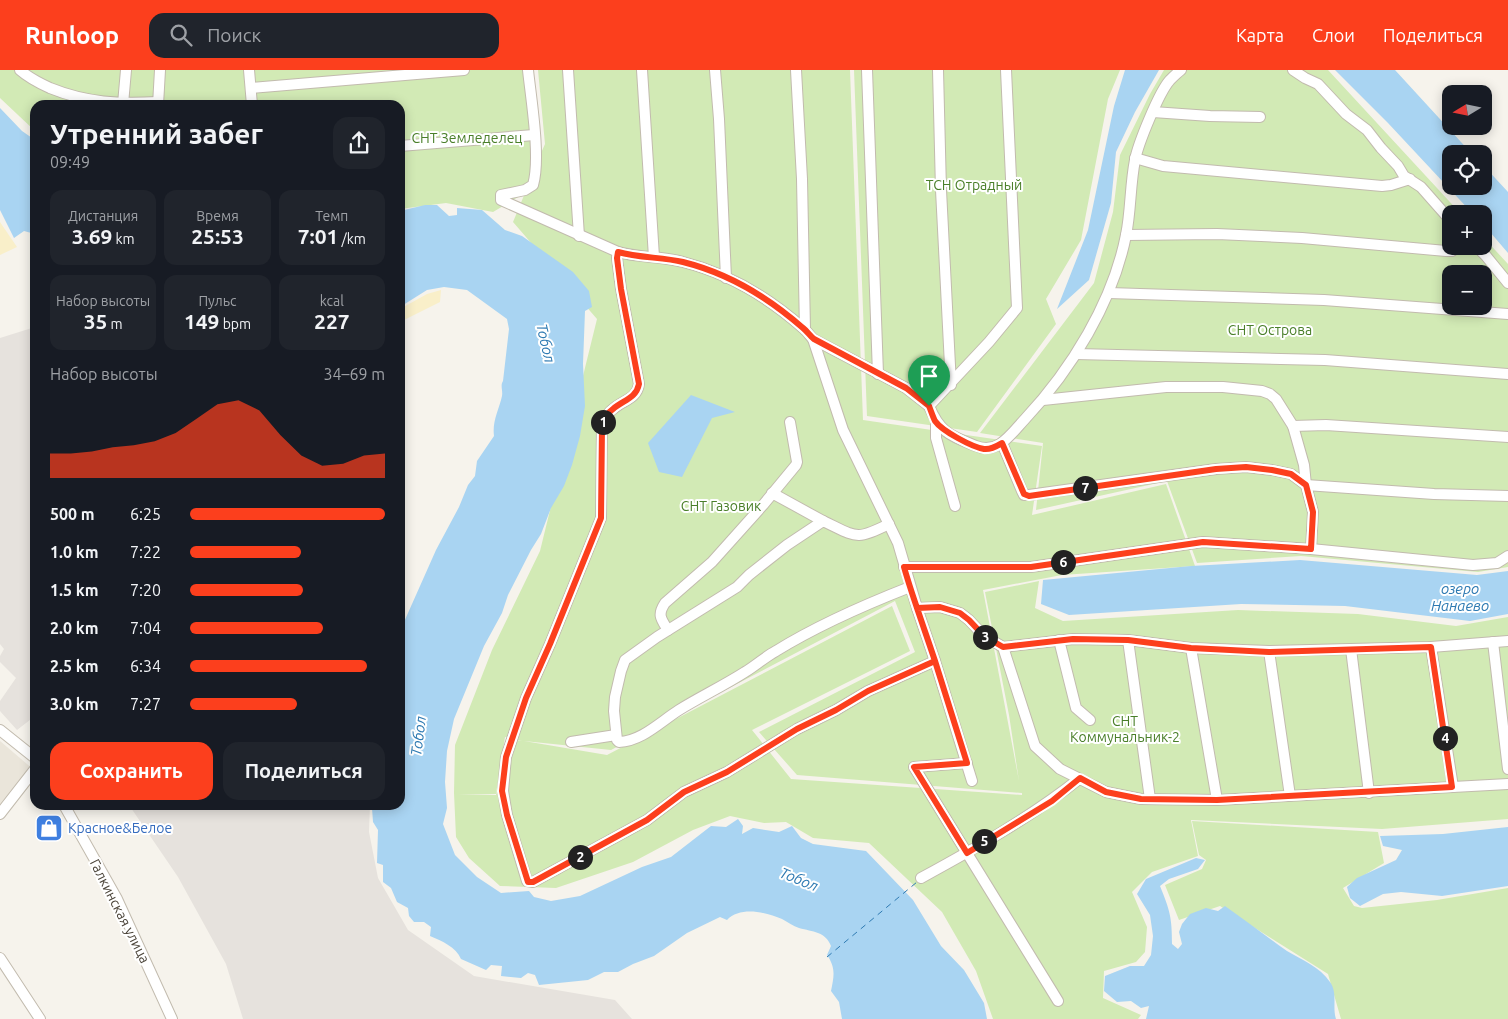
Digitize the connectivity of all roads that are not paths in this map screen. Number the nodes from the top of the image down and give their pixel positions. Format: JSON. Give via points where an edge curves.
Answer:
{"nodes":[{"id":1,"x":20,"y":70,"type":"edge"},
{"id":2,"x":126,"y":70,"type":"edge"},
{"id":3,"x":160,"y":70,"type":"edge"},
{"id":4,"x":249,"y":70,"type":"edge"},
{"id":5,"x":464,"y":70,"type":"edge"},
{"id":6,"x":528,"y":70,"type":"edge"},
{"id":7,"x":568,"y":70,"type":"edge"},
{"id":8,"x":642,"y":70,"type":"edge"},
{"id":9,"x":715,"y":70,"type":"edge"},
{"id":10,"x":796,"y":70,"type":"edge"},
{"id":11,"x":867,"y":70,"type":"edge"},
{"id":12,"x":938,"y":70,"type":"edge"},
{"id":13,"x":1006,"y":70,"type":"edge"},
{"id":14,"x":1181,"y":70,"type":"edge"},
{"id":15,"x":1294,"y":70,"type":"edge"},
{"id":16,"x":251,"y":88,"type":"junction"},
{"id":17,"x":88,"y":100,"type":"edge"},
{"id":18,"x":123,"y":100,"type":"edge"},
{"id":19,"x":158,"y":100,"type":"edge"},
{"id":20,"x":252,"y":100,"type":"edge"},
{"id":21,"x":1153,"y":112,"type":"junction"},
{"id":22,"x":1260,"y":117,"type":"dead end"},
{"id":23,"x":534,"y":135,"type":"junction"},
{"id":24,"x":405,"y":146,"type":"edge"},
{"id":25,"x":1135,"y":158,"type":"junction"},
{"id":26,"x":1410,"y":179,"type":"junction"},
{"id":27,"x":1442,"y":211,"type":"edge"},
{"id":28,"x":579,"y":236,"type":"junction"},
{"id":29,"x":1126,"y":236,"type":"junction"},
{"id":30,"x":1442,"y":251,"type":"edge"},
{"id":31,"x":618,"y":252,"type":"junction"},
{"id":32,"x":1485,"y":255,"type":"edge"},
{"id":33,"x":654,"y":257,"type":"junction"},
{"id":34,"x":726,"y":278,"type":"junction"},
{"id":35,"x":1508,"y":283,"type":"edge"},
{"id":36,"x":1109,"y":293,"type":"junction"},
{"id":37,"x":1508,"y":314,"type":"edge"},
{"id":38,"x":805,"y":330,"type":"junction"},
{"id":39,"x":814,"y":339,"type":"junction"},
{"id":40,"x":1076,"y":354,"type":"junction"},
{"id":41,"x":878,"y":374,"type":"junction"},
{"id":42,"x":1508,"y":374,"type":"edge"},
{"id":43,"x":951,"y":385,"type":"junction"},
{"id":44,"x":1043,"y":400,"type":"junction"},
{"id":45,"x":929,"y":406,"type":"junction"},
{"id":46,"x":790,"y":422,"type":"dead end"},
{"id":47,"x":936,"y":422,"type":"junction"},
{"id":48,"x":1293,"y":426,"type":"junction"},
{"id":49,"x":1508,"y":437,"type":"edge"},
{"id":50,"x":1002,"y":443,"type":"junction"},
{"id":51,"x":1306,"y":485,"type":"junction"},
{"id":52,"x":772,"y":493,"type":"junction"},
{"id":53,"x":1508,"y":496,"type":"edge"},
{"id":54,"x":955,"y":506,"type":"dead end"},
{"id":55,"x":824,"y":521,"type":"junction"},
{"id":56,"x":889,"y":524,"type":"junction"},
{"id":57,"x":1311,"y":549,"type":"junction"},
{"id":58,"x":1508,"y":556,"type":"edge"},
{"id":59,"x":904,"y":567,"type":"junction"},
{"id":60,"x":910,"y":587,"type":"junction"},
{"id":61,"x":917,"y":608,"type":"junction"},
{"id":62,"x":668,"y":630,"type":"junction"},
{"id":63,"x":1059,"y":640,"type":"junction"},
{"id":64,"x":1128,"y":640,"type":"junction"},
{"id":65,"x":1508,"y":641,"type":"edge"},
{"id":66,"x":1493,"y":642,"type":"junction"},
{"id":67,"x":1003,"y":647,"type":"junction"},
{"id":68,"x":1431,"y":647,"type":"junction"},
{"id":69,"x":1191,"y":648,"type":"junction"},
{"id":70,"x":1351,"y":649,"type":"junction"},
{"id":71,"x":1269,"y":652,"type":"junction"},
{"id":72,"x":935,"y":661,"type":"junction"},
{"id":73,"x":1090,"y":720,"type":"dead end"},
{"id":74,"x":0,"y":730,"type":"edge"},
{"id":75,"x":616,"y":735,"type":"junction"},
{"id":76,"x":571,"y":742,"type":"dead end"},
{"id":77,"x":30,"y":754,"type":"edge"},
{"id":78,"x":967,"y":763,"type":"junction"},
{"id":79,"x":1508,"y":769,"type":"edge"},
{"id":80,"x":30,"y":775,"type":"edge"},
{"id":81,"x":1080,"y":778,"type":"junction"},
{"id":82,"x":972,"y":781,"type":"dead end"},
{"id":83,"x":1508,"y":784,"type":"edge"},
{"id":84,"x":1452,"y":787,"type":"junction"},
{"id":85,"x":1369,"y":793,"type":"junction"},
{"id":86,"x":1290,"y":796,"type":"junction"},
{"id":87,"x":1150,"y":799,"type":"junction"},
{"id":88,"x":1217,"y":800,"type":"junction"},
{"id":89,"x":67,"y":810,"type":"edge"},
{"id":90,"x":0,"y":814,"type":"edge"},
{"id":91,"x":967,"y":853,"type":"junction"},
{"id":92,"x":921,"y":878,"type":"dead end"},
{"id":93,"x":0,"y":958,"type":"edge"},
{"id":94,"x":1058,"y":1002,"type":"dead end"},
{"id":95,"x":40,"y":1019,"type":"edge"},
{"id":96,"x":172,"y":1019,"type":"edge"}],
"edges":[{"from":1,"to":17,"type":"street","via":[[27,77]]},
{"from":2,"to":18,"type":"street"},
{"from":3,"to":19,"type":"street"},
{"from":4,"to":16,"type":"street"},
{"from":5,"to":16,"type":"street"},
{"from":6,"to":23,"type":"street"},
{"from":7,"to":28,"type":"street"},
{"from":8,"to":33,"type":"street"},
{"from":9,"to":34,"type":"street"},
{"from":10,"to":38,"type":"street"},
{"from":11,"to":41,"type":"street"},
{"from":12,"to":43,"type":"street"},
{"from":13,"to":43,"type":"street","via":[[1017,308]]},
{"from":14,"to":21,"type":"street","via":[[1169,81]]},
{"from":15,"to":26,"type":"street","via":[[1318,84],[1346,114],[1367,130]]},
{"from":16,"to":20,"type":"street"},
{"from":21,"to":22,"type":"street"},
{"from":21,"to":25,"type":"street"},
{"from":23,"to":24,"type":"street"},
{"from":23,"to":28,"type":"street","via":[[534,185],[501,195],[501,200]]},
{"from":25,"to":26,"type":"street","via":[[1163,166],[1382,186]]},
{"from":25,"to":29,"type":"street"},
{"from":26,"to":27,"type":"street"},
{"from":28,"to":31,"type":"street"},
{"from":29,"to":30,"type":"street","via":[[1217,234]]},
{"from":29,"to":36,"type":"street"},
{"from":31,"to":33,"type":"street"},
{"from":31,"to":72,"type":"street","via":[[621,289],[639,384],[635,395],[605,417],[602,426],[601,518],[526,698],[506,757],[502,791],[527,881],[533,882],[647,820],[684,792],[727,772],[772,743],[868,691]]},
{"from":32,"to":35,"type":"street"},
{"from":33,"to":34,"type":"street","via":[[685,262]]},
{"from":34,"to":38,"type":"street","via":[[745,287]]},
{"from":36,"to":37,"type":"street","via":[[1324,300]]},
{"from":36,"to":40,"type":"street"},
{"from":38,"to":39,"type":"street"},
{"from":39,"to":41,"type":"street"},
{"from":39,"to":56,"type":"street","via":[[843,430]]},
{"from":40,"to":42,"type":"street","via":[[1325,360]]},
{"from":40,"to":44,"type":"street"},
{"from":41,"to":45,"type":"street","via":[[906,388]]},
{"from":43,"to":45,"type":"street"},
{"from":44,"to":48,"type":"street","via":[[1166,387],[1262,391],[1276,399]]},
{"from":44,"to":50,"type":"street"},
{"from":45,"to":47,"type":"street"},
{"from":46,"to":52,"type":"street","via":[[796,466]]},
{"from":47,"to":50,"type":"street","via":[[945,431],[984,449]]},
{"from":47,"to":54,"type":"street","via":[[936,438]]},
{"from":48,"to":49,"type":"street","via":[[1326,425]]},
{"from":48,"to":51,"type":"street"},
{"from":50,"to":51,"type":"street","via":[[1022,491],[1029,496],[1246,467],[1291,474]]},
{"from":51,"to":53,"type":"street"},
{"from":51,"to":57,"type":"street","via":[[1313,512]]},
{"from":52,"to":55,"type":"street"},
{"from":52,"to":62,"type":"street","via":[[712,562],[665,602],[660,615]]},
{"from":55,"to":56,"type":"street","via":[[856,536]]},
{"from":55,"to":62,"type":"street","via":[[786,545],[737,587]]},
{"from":56,"to":59,"type":"street"},
{"from":57,"to":58,"type":"street","via":[[1473,565],[1497,564]]},
{"from":57,"to":59,"type":"street","via":[[1203,542],[1031,567]]},
{"from":59,"to":60,"type":"street"},
{"from":60,"to":61,"type":"street"},
{"from":60,"to":75,"type":"street","via":[[804,635],[635,739],[619,742]]},
{"from":61,"to":67,"type":"street","via":[[940,607],[960,613],[984,636]]},
{"from":61,"to":72,"type":"street"},
{"from":62,"to":75,"type":"street","via":[[625,660],[615,697]]},
{"from":63,"to":64,"type":"street"},
{"from":63,"to":67,"type":"street"},
{"from":63,"to":73,"type":"street","via":[[1076,708]]},
{"from":64,"to":69,"type":"street"},
{"from":64,"to":87,"type":"street"},
{"from":65,"to":66,"type":"street"},
{"from":66,"to":68,"type":"street"},
{"from":66,"to":79,"type":"street"},
{"from":67,"to":81,"type":"street","via":[[1035,746],[1060,769]]},
{"from":68,"to":70,"type":"street"},
{"from":68,"to":84,"type":"street"},
{"from":69,"to":71,"type":"street"},
{"from":69,"to":88,"type":"street"},
{"from":70,"to":71,"type":"street"},
{"from":70,"to":85,"type":"street"},
{"from":71,"to":86,"type":"street"},
{"from":72,"to":78,"type":"street"},
{"from":74,"to":77,"type":"street"},
{"from":75,"to":76,"type":"street"},
{"from":78,"to":82,"type":"street"},
{"from":78,"to":91,"type":"street","via":[[914,767]]},
{"from":80,"to":90,"type":"street"},
{"from":81,"to":87,"type":"street","via":[[1106,792]]},
{"from":81,"to":91,"type":"street","via":[[1052,801]]},
{"from":83,"to":84,"type":"street"},
{"from":84,"to":85,"type":"street"},
{"from":85,"to":86,"type":"street"},
{"from":86,"to":88,"type":"street"},
{"from":87,"to":88,"type":"street"},
{"from":89,"to":96,"type":"street","name":"Галкинская улица","via":[[117,899]]},
{"from":91,"to":92,"type":"street"},
{"from":91,"to":94,"type":"street"},
{"from":93,"to":95,"type":"street"}]}
